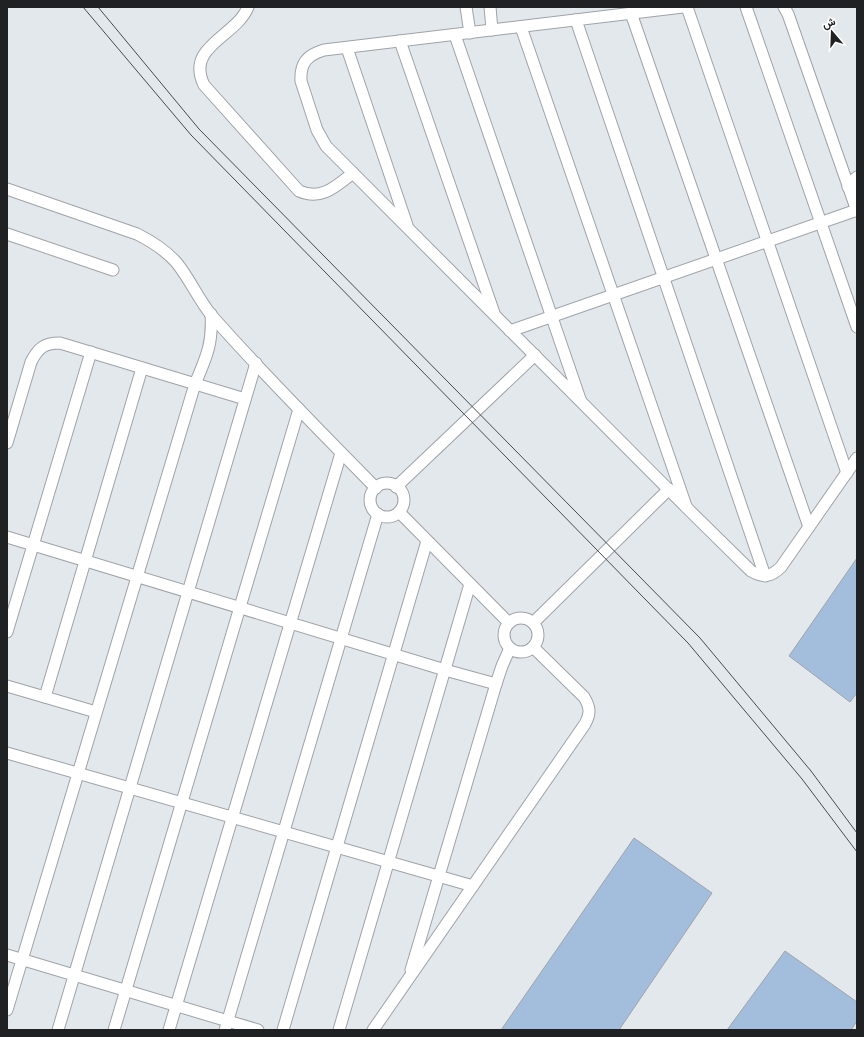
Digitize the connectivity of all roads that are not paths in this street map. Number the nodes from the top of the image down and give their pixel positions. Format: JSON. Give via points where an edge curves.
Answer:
{"nodes":[{"id":1,"x":248,"y":7,"type":"edge"},
{"id":2,"x":466,"y":7,"type":"edge"},
{"id":3,"x":490,"y":7,"type":"edge"},
{"id":4,"x":683,"y":7,"type":"edge"},
{"id":5,"x":687,"y":7,"type":"edge"},
{"id":6,"x":746,"y":7,"type":"edge"},
{"id":7,"x":784,"y":7,"type":"edge"},
{"id":8,"x":631,"y":13,"type":"junction"},
{"id":9,"x":576,"y":20,"type":"junction"},
{"id":10,"x":521,"y":27,"type":"junction"},
{"id":11,"x":492,"y":30,"type":"junction"},
{"id":12,"x":470,"y":33,"type":"junction"},
{"id":13,"x":455,"y":35,"type":"junction"},
{"id":14,"x":400,"y":41,"type":"junction"},
{"id":15,"x":346,"y":48,"type":"junction"},
{"id":16,"x":353,"y":173,"type":"junction"},
{"id":17,"x":857,"y":177,"type":"edge"},
{"id":18,"x":853,"y":187,"type":"edge"},
{"id":19,"x":7,"y":189,"type":"edge"},
{"id":20,"x":857,"y":211,"type":"edge"},
{"id":21,"x":820,"y":222,"type":"junction"},
{"id":22,"x":408,"y":228,"type":"junction"},
{"id":23,"x":7,"y":234,"type":"edge"},
{"id":24,"x":768,"y":241,"type":"junction"},
{"id":25,"x":716,"y":259,"type":"junction"},
{"id":26,"x":113,"y":270,"type":"dead end"},
{"id":27,"x":664,"y":278,"type":"junction"},
{"id":28,"x":614,"y":295,"type":"junction"},
{"id":29,"x":210,"y":314,"type":"junction"},
{"id":30,"x":495,"y":316,"type":"junction"},
{"id":31,"x":552,"y":317,"type":"junction"},
{"id":32,"x":857,"y":327,"type":"edge"},
{"id":33,"x":510,"y":331,"type":"junction"},
{"id":34,"x":91,"y":352,"type":"junction"},
{"id":35,"x":534,"y":355,"type":"junction"},
{"id":36,"x":256,"y":363,"type":"junction"},
{"id":37,"x":142,"y":368,"type":"junction"},
{"id":38,"x":195,"y":384,"type":"junction"},
{"id":39,"x":245,"y":400,"type":"junction"},
{"id":40,"x":581,"y":402,"type":"junction"},
{"id":41,"x":299,"y":409,"type":"junction"},
{"id":42,"x":7,"y":443,"type":"edge"},
{"id":43,"x":341,"y":453,"type":"junction"},
{"id":44,"x":857,"y":458,"type":"edge"},
{"id":45,"x":847,"y":473,"type":"junction"},
{"id":46,"x":396,"y":487,"type":"junction"},
{"id":47,"x":376,"y":488,"type":"junction"},
{"id":48,"x":669,"y":489,"type":"junction"},
{"id":49,"x":687,"y":508,"type":"junction"},
{"id":50,"x":399,"y":512,"type":"junction"},
{"id":51,"x":378,"y":514,"type":"junction"},
{"id":52,"x":809,"y":528,"type":"junction"},
{"id":53,"x":7,"y":537,"type":"edge"},
{"id":54,"x":428,"y":541,"type":"junction"},
{"id":55,"x":33,"y":545,"type":"junction"},
{"id":56,"x":85,"y":560,"type":"junction"},
{"id":57,"x":137,"y":576,"type":"junction"},
{"id":58,"x":765,"y":576,"type":"junction"},
{"id":59,"x":470,"y":584,"type":"junction"},
{"id":60,"x":188,"y":592,"type":"junction"},
{"id":61,"x":240,"y":607,"type":"junction"},
{"id":62,"x":290,"y":623,"type":"junction"},
{"id":63,"x":509,"y":623,"type":"junction"},
{"id":64,"x":533,"y":623,"type":"junction"},
{"id":65,"x":7,"y":632,"type":"edge"},
{"id":66,"x":341,"y":638,"type":"junction"},
{"id":67,"x":533,"y":647,"type":"junction"},
{"id":68,"x":510,"y":648,"type":"junction"},
{"id":69,"x":394,"y":654,"type":"junction"},
{"id":70,"x":445,"y":670,"type":"junction"},
{"id":71,"x":496,"y":684,"type":"junction"},
{"id":72,"x":7,"y":686,"type":"edge"},
{"id":73,"x":44,"y":697,"type":"junction"},
{"id":74,"x":96,"y":712,"type":"junction"},
{"id":75,"x":7,"y":753,"type":"edge"},
{"id":76,"x":78,"y":773,"type":"junction"},
{"id":77,"x":130,"y":788,"type":"junction"},
{"id":78,"x":182,"y":802,"type":"junction"},
{"id":79,"x":233,"y":817,"type":"junction"},
{"id":80,"x":284,"y":832,"type":"junction"},
{"id":81,"x":337,"y":847,"type":"junction"},
{"id":82,"x":389,"y":862,"type":"junction"},
{"id":83,"x":439,"y":876,"type":"junction"},
{"id":84,"x":473,"y":886,"type":"junction"},
{"id":85,"x":7,"y":955,"type":"edge"},
{"id":86,"x":22,"y":960,"type":"junction"},
{"id":87,"x":74,"y":975,"type":"junction"},
{"id":88,"x":408,"y":981,"type":"junction"},
{"id":89,"x":126,"y":990,"type":"junction"},
{"id":90,"x":176,"y":1006,"type":"junction"},
{"id":91,"x":7,"y":1010,"type":"edge"},
{"id":92,"x":227,"y":1026,"type":"edge"},
{"id":93,"x":58,"y":1030,"type":"edge"},
{"id":94,"x":114,"y":1030,"type":"edge"},
{"id":95,"x":169,"y":1030,"type":"edge"},
{"id":96,"x":258,"y":1030,"type":"edge"},
{"id":97,"x":284,"y":1030,"type":"edge"},
{"id":98,"x":339,"y":1030,"type":"edge"},
{"id":99,"x":373,"y":1030,"type":"edge"}],
"edges":[{"from":1,"to":16,"type":"lane","via":[[239,22],[203,55],[200,70],[204,85],[299,191],[312,195],[321,194]]},
{"from":2,"to":12,"type":"lane"},
{"from":3,"to":11,"type":"lane"},
{"from":4,"to":8,"type":"lane"},
{"from":5,"to":24,"type":"lane"},
{"from":6,"to":21,"type":"lane"},
{"from":7,"to":18,"type":"lane"},
{"from":8,"to":9,"type":"lane"},
{"from":8,"to":25,"type":"lane"},
{"from":9,"to":10,"type":"lane"},
{"from":9,"to":27,"type":"lane"},
{"from":10,"to":11,"type":"lane"},
{"from":10,"to":28,"type":"lane"},
{"from":11,"to":12,"type":"lane"},
{"from":12,"to":13,"type":"lane"},
{"from":13,"to":14,"type":"lane"},
{"from":13,"to":31,"type":"lane"},
{"from":14,"to":15,"type":"lane"},
{"from":14,"to":30,"type":"lane"},
{"from":15,"to":16,"type":"lane","via":[[324,50],[309,57],[303,64],[301,81],[326,146]]},
{"from":15,"to":22,"type":"lane"},
{"from":16,"to":22,"type":"lane"},
{"from":17,"to":18,"type":"lane","via":[[851,182]]},
{"from":18,"to":20,"type":"lane"},
{"from":19,"to":29,"type":"lane","via":[[151,241],[176,262]]},
{"from":20,"to":21,"type":"lane"},
{"from":21,"to":24,"type":"lane"},
{"from":21,"to":32,"type":"lane"},
{"from":22,"to":30,"type":"lane"},
{"from":23,"to":26,"type":"lane"},
{"from":24,"to":25,"type":"lane"},
{"from":24,"to":45,"type":"lane"},
{"from":25,"to":27,"type":"lane"},
{"from":25,"to":52,"type":"lane"},
{"from":27,"to":28,"type":"lane"},
{"from":27,"to":58,"type":"lane"},
{"from":28,"to":31,"type":"lane"},
{"from":28,"to":49,"type":"lane"},
{"from":29,"to":36,"type":"lane"},
{"from":29,"to":38,"type":"lane","via":[[210,346]]},
{"from":30,"to":33,"type":"lane"},
{"from":31,"to":33,"type":"lane"},
{"from":31,"to":40,"type":"lane"},
{"from":33,"to":35,"type":"lane"},
{"from":34,"to":37,"type":"lane"},
{"from":34,"to":42,"type":"lane","via":[[51,343],[35,354]]},
{"from":34,"to":55,"type":"lane"},
{"from":35,"to":40,"type":"lane"},
{"from":35,"to":46,"type":"lane"},
{"from":36,"to":39,"type":"lane"},
{"from":36,"to":41,"type":"lane"},
{"from":37,"to":38,"type":"lane"},
{"from":37,"to":56,"type":"lane"},
{"from":38,"to":39,"type":"lane"},
{"from":38,"to":57,"type":"lane"},
{"from":39,"to":60,"type":"lane"},
{"from":40,"to":48,"type":"lane"},
{"from":41,"to":43,"type":"lane"},
{"from":41,"to":61,"type":"lane"},
{"from":43,"to":47,"type":"lane"},
{"from":43,"to":62,"type":"lane"},
{"from":44,"to":45,"type":"lane"},
{"from":45,"to":52,"type":"lane"},
{"from":46,"to":47,"type":"lane","via":[[382,484]]},
{"from":46,"to":50,"type":"lane","via":[[402,492],[404,499]]},
{"from":47,"to":51,"type":"lane","via":[[371,494],[370,502]]},
{"from":48,"to":49,"type":"lane"},
{"from":48,"to":64,"type":"lane"},
{"from":49,"to":58,"type":"lane","via":[[751,571]]},
{"from":50,"to":51,"type":"lane","via":[[385,517]]},
{"from":50,"to":54,"type":"lane"},
{"from":51,"to":66,"type":"lane"},
{"from":52,"to":58,"type":"lane","via":[[777,572]]},
{"from":53,"to":55,"type":"lane"},
{"from":54,"to":59,"type":"lane"},
{"from":54,"to":69,"type":"lane"},
{"from":55,"to":56,"type":"lane"},
{"from":55,"to":65,"type":"lane"},
{"from":56,"to":57,"type":"lane"},
{"from":56,"to":73,"type":"lane"},
{"from":57,"to":60,"type":"lane"},
{"from":57,"to":74,"type":"lane"},
{"from":59,"to":63,"type":"lane"},
{"from":59,"to":70,"type":"lane"},
{"from":60,"to":61,"type":"lane"},
{"from":60,"to":77,"type":"lane"},
{"from":61,"to":62,"type":"lane"},
{"from":61,"to":78,"type":"lane"},
{"from":62,"to":66,"type":"lane"},
{"from":62,"to":79,"type":"lane"},
{"from":63,"to":64,"type":"lane","via":[[521,618]]},
{"from":63,"to":68,"type":"lane","via":[[504,636]]},
{"from":64,"to":67,"type":"lane","via":[[538,635]]},
{"from":66,"to":69,"type":"lane"},
{"from":66,"to":80,"type":"lane"},
{"from":67,"to":68,"type":"lane","via":[[526,651]]},
{"from":67,"to":84,"type":"lane","via":[[584,697],[590,710],[589,718]]},
{"from":68,"to":71,"type":"lane"},
{"from":69,"to":70,"type":"lane"},
{"from":69,"to":81,"type":"lane"},
{"from":70,"to":71,"type":"lane"},
{"from":70,"to":82,"type":"lane"},
{"from":71,"to":83,"type":"lane"},
{"from":72,"to":73,"type":"lane"},
{"from":73,"to":74,"type":"lane"},
{"from":74,"to":76,"type":"lane"},
{"from":75,"to":76,"type":"lane"},
{"from":76,"to":77,"type":"lane"},
{"from":76,"to":86,"type":"lane"},
{"from":77,"to":78,"type":"lane"},
{"from":77,"to":87,"type":"lane"},
{"from":78,"to":79,"type":"lane"},
{"from":78,"to":89,"type":"lane"},
{"from":79,"to":80,"type":"lane"},
{"from":79,"to":90,"type":"lane"},
{"from":80,"to":81,"type":"lane"},
{"from":80,"to":92,"type":"lane"},
{"from":81,"to":82,"type":"lane"},
{"from":81,"to":97,"type":"lane"},
{"from":82,"to":83,"type":"lane"},
{"from":82,"to":98,"type":"lane"},
{"from":83,"to":84,"type":"lane"},
{"from":83,"to":88,"type":"lane"},
{"from":84,"to":88,"type":"lane"},
{"from":85,"to":86,"type":"lane"},
{"from":86,"to":87,"type":"lane"},
{"from":86,"to":91,"type":"lane"},
{"from":87,"to":89,"type":"lane"},
{"from":87,"to":93,"type":"lane"},
{"from":88,"to":99,"type":"lane"},
{"from":89,"to":90,"type":"lane"},
{"from":89,"to":94,"type":"lane"},
{"from":90,"to":92,"type":"lane"},
{"from":90,"to":95,"type":"lane"},
{"from":92,"to":96,"type":"lane"}]}
